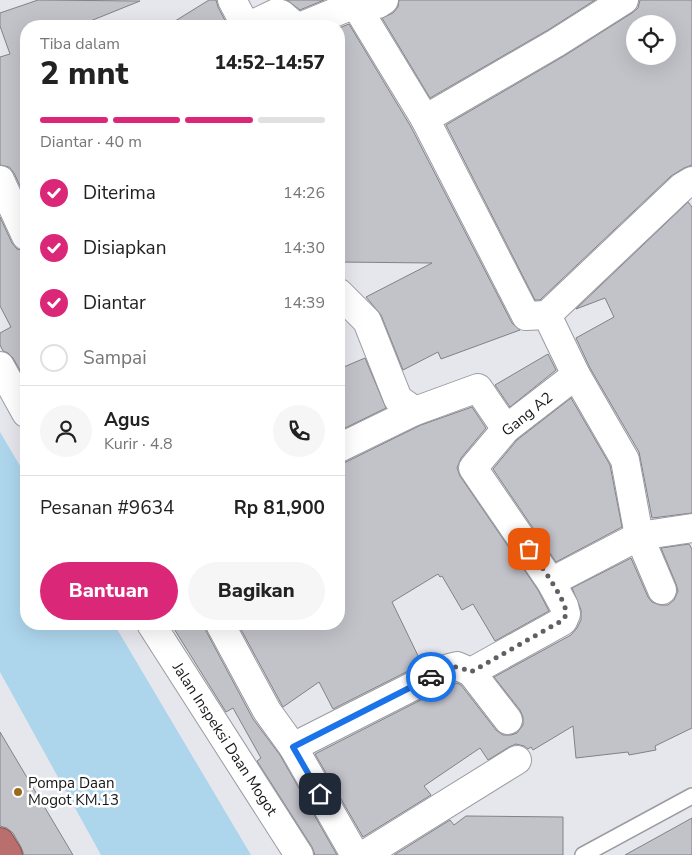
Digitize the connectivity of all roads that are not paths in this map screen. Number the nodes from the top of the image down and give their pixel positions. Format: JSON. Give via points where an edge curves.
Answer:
{"nodes":[{"id":1,"x":232,"y":0,"type":"edge"},
{"id":2,"x":384,"y":0,"type":"edge"},
{"id":3,"x":624,"y":0,"type":"edge"},
{"id":4,"x":354,"y":4,"type":"junction"},
{"id":5,"x":244,"y":20,"type":"edge"},
{"id":6,"x":260,"y":20,"type":"edge"},
{"id":7,"x":288,"y":20,"type":"edge"},
{"id":8,"x":316,"y":20,"type":"edge"},
{"id":9,"x":425,"y":118,"type":"junction"},
{"id":10,"x":0,"y":180,"type":"edge"},
{"id":11,"x":692,"y":181,"type":"edge"},
{"id":12,"x":20,"y":223,"type":"edge"},
{"id":13,"x":345,"y":299,"type":"edge"},
{"id":14,"x":547,"y":315,"type":"junction"},
{"id":15,"x":0,"y":366,"type":"edge"},
{"id":16,"x":576,"y":374,"type":"junction"},
{"id":17,"x":20,"y":402,"type":"edge"},
{"id":18,"x":415,"y":411,"type":"junction"},
{"id":19,"x":506,"y":429,"type":"junction"},
{"id":20,"x":345,"y":445,"type":"edge"},
{"id":21,"x":692,"y":528,"type":"edge"},
{"id":22,"x":639,"y":536,"type":"junction"},
{"id":23,"x":552,"y":582,"type":"junction"},
{"id":24,"x":662,"y":590,"type":"dead end"},
{"id":25,"x":155,"y":630,"type":"edge"},
{"id":26,"x":223,"y":630,"type":"edge"},
{"id":27,"x":471,"y":672,"type":"junction"},
{"id":28,"x":508,"y":720,"type":"dead end"},
{"id":29,"x":293,"y":747,"type":"junction"},
{"id":30,"x":516,"y":760,"type":"dead end"},
{"id":31,"x":692,"y":796,"type":"edge"},
{"id":32,"x":0,"y":842,"type":"edge"},
{"id":33,"x":8,"y":855,"type":"edge"},
{"id":34,"x":299,"y":855,"type":"edge"},
{"id":35,"x":355,"y":855,"type":"edge"},
{"id":36,"x":364,"y":855,"type":"edge"},
{"id":37,"x":583,"y":855,"type":"edge"}],
"edges":[{"from":1,"to":5,"type":"street"},
{"from":2,"to":4,"type":"street","via":[[378,4]]},
{"from":3,"to":9,"type":"street"},
{"from":4,"to":8,"type":"street"},
{"from":4,"to":9,"type":"street"},
{"from":6,"to":7,"type":"street","via":[[276,12]]},
{"from":9,"to":14,"type":"street","via":[[526,316]]},
{"from":10,"to":12,"type":"street"},
{"from":11,"to":14,"type":"street"},
{"from":13,"to":18,"type":"street","via":[[367,321],[398,399]]},
{"from":14,"to":16,"type":"street"},
{"from":15,"to":17,"type":"street"},
{"from":16,"to":19,"type":"street","name":"Gang A2"},
{"from":16,"to":22,"type":"street","via":[[625,460]]},
{"from":18,"to":19,"type":"street","via":[[478,388]]},
{"from":18,"to":20,"type":"street"},
{"from":19,"to":23,"type":"street","name":"Gang A2","via":[[472,468]]},
{"from":21,"to":22,"type":"street"},
{"from":22,"to":23,"type":"street"},
{"from":22,"to":24,"type":"street"},
{"from":23,"to":27,"type":"street","name":"Gang A2","via":[[564,606],[566,614],[563,620]]},
{"from":25,"to":34,"type":"street","name":"Jalan Inspeksi Daan Mogot"},
{"from":26,"to":29,"type":"street","via":[[267,711]]},
{"from":27,"to":28,"type":"street"},
{"from":27,"to":29,"type":"street","via":[[457,666],[449,668]]},
{"from":29,"to":35,"type":"street"},
{"from":30,"to":36,"type":"street"},
{"from":31,"to":37,"type":"lane"},
{"from":32,"to":33,"type":"highway"}]}
